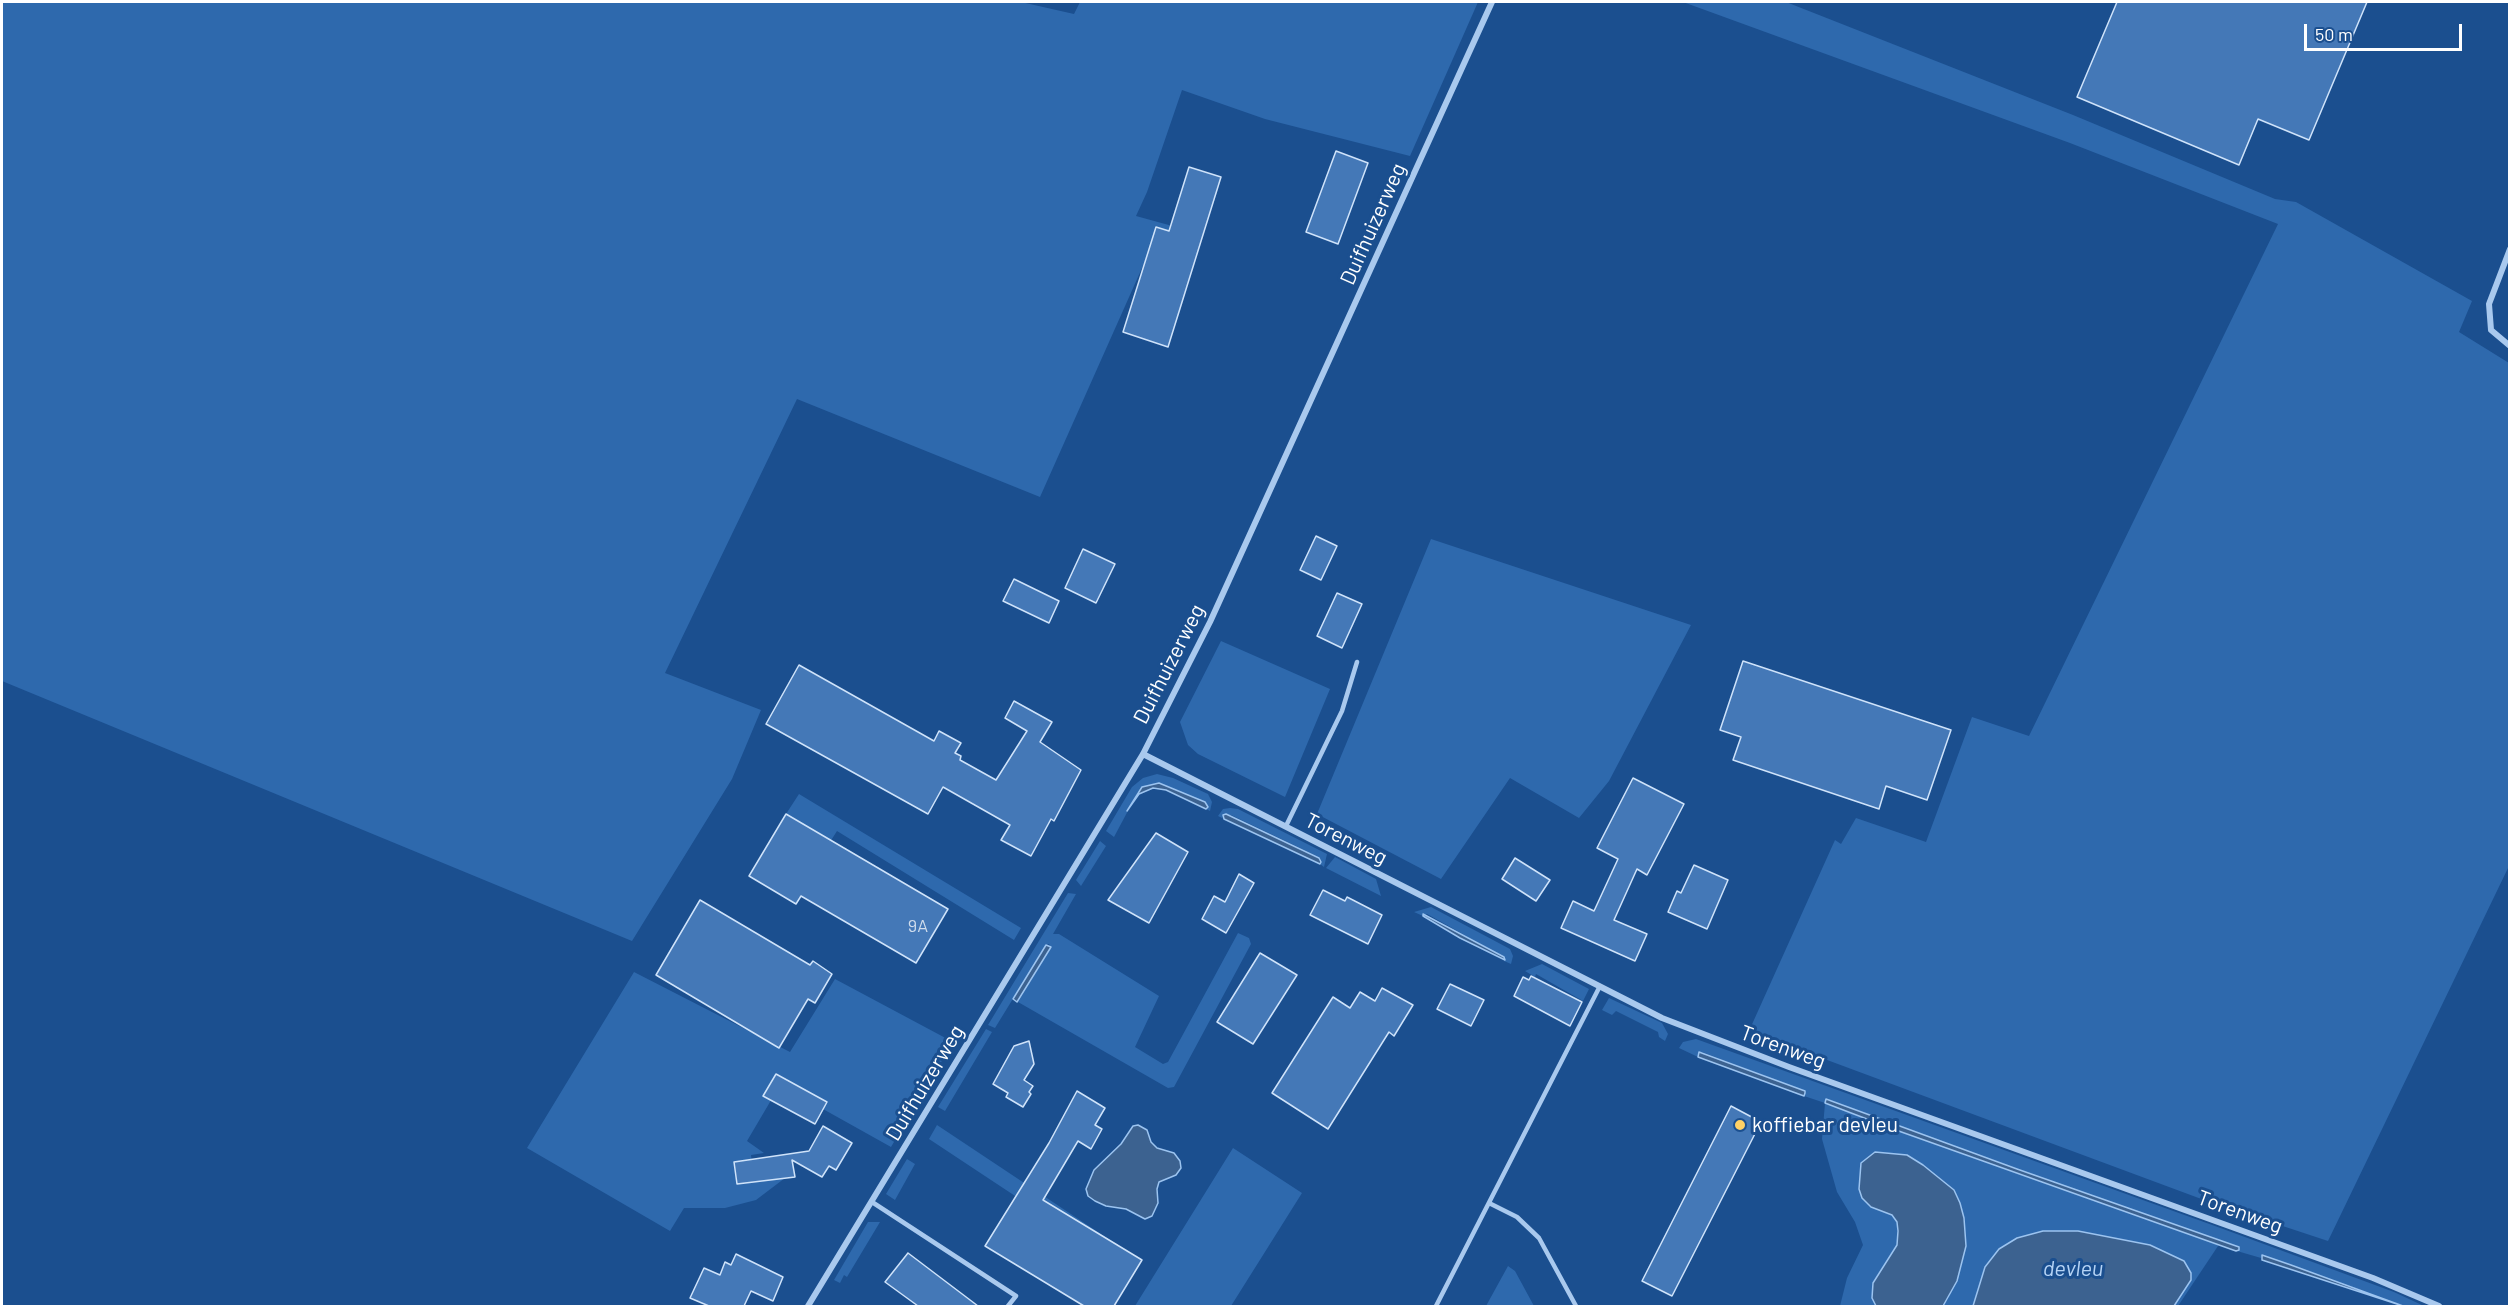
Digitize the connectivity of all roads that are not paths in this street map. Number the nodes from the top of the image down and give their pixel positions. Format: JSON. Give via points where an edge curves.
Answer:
{"nodes":[{"id":1,"x":1492,"y":2,"type":"edge"},
{"id":2,"x":2510,"y":249,"type":"edge"},
{"id":3,"x":2510,"y":346,"type":"edge"},
{"id":4,"x":1357,"y":663,"type":"dead end"},
{"id":5,"x":1143,"y":754,"type":"junction"},
{"id":6,"x":1286,"y":826,"type":"junction"},
{"id":7,"x":1600,"y":986,"type":"junction"},
{"id":8,"x":872,"y":1202,"type":"junction"},
{"id":9,"x":1489,"y":1203,"type":"junction"},
{"id":10,"x":808,"y":1306,"type":"edge"},
{"id":11,"x":1008,"y":1306,"type":"edge"},
{"id":12,"x":1436,"y":1306,"type":"edge"},
{"id":13,"x":1576,"y":1306,"type":"edge"},
{"id":14,"x":2439,"y":1306,"type":"edge"}],
"edges":[{"from":1,"to":5,"type":"street","name":"Duifhuizerweg","via":[[1210,622]]},
{"from":2,"to":3,"type":"street","via":[[2489,304],[2491,330]]},
{"from":4,"to":6,"type":"lane","via":[[1342,711]]},
{"from":5,"to":6,"type":"street","name":"Torenweg"},
{"from":5,"to":8,"type":"street","name":"Duifhuizerweg"},
{"from":6,"to":7,"type":"street","name":"Torenweg"},
{"from":7,"to":9,"type":"lane"},
{"from":7,"to":14,"type":"street","name":"Torenweg","via":[[1662,1018],[1725,1043],[2373,1278]]},
{"from":8,"to":10,"type":"street","name":"Duifhuizerweg"},
{"from":8,"to":11,"type":"lane","via":[[1016,1296]]},
{"from":9,"to":12,"type":"lane"},
{"from":9,"to":13,"type":"lane","via":[[1517,1217],[1539,1238]]}]}
